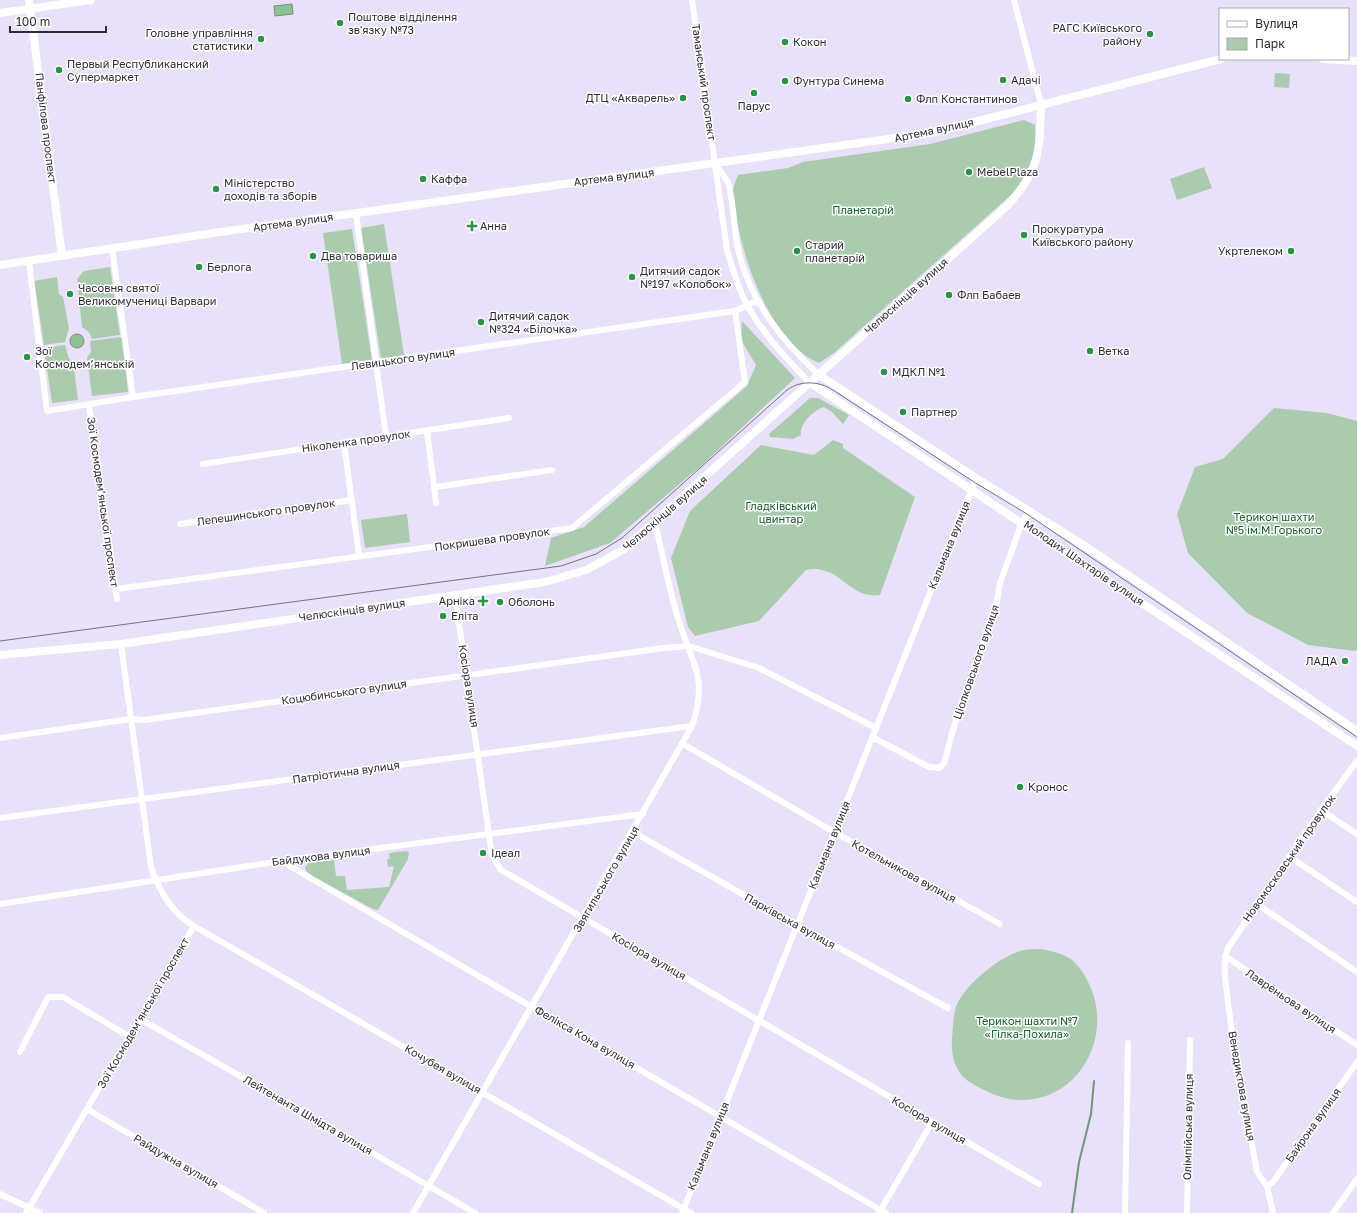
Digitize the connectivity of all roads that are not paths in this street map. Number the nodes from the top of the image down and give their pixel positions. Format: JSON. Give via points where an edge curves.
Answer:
{"nodes":[{"id":1,"x":29,"y":0,"type":"edge"},
{"id":2,"x":91,"y":0,"type":"edge"},
{"id":3,"x":692,"y":0,"type":"edge"},
{"id":4,"x":1014,"y":0,"type":"edge"},
{"id":5,"x":30,"y":9,"type":"junction"},
{"id":6,"x":0,"y":13,"type":"edge"},
{"id":7,"x":1219,"y":60,"type":"edge"},
{"id":8,"x":1340,"y":60,"type":"edge"},
{"id":9,"x":1357,"y":61,"type":"edge"},
{"id":10,"x":1041,"y":104,"type":"junction"},
{"id":11,"x":715,"y":164,"type":"junction"},
{"id":12,"x":356,"y":214,"type":"junction"},
{"id":13,"x":112,"y":249,"type":"junction"},
{"id":14,"x":62,"y":256,"type":"junction"},
{"id":15,"x":29,"y":261,"type":"junction"},
{"id":16,"x":0,"y":265,"type":"edge"},
{"id":17,"x":757,"y":301,"type":"junction"},
{"id":18,"x":748,"y":305,"type":"junction"},
{"id":19,"x":735,"y":311,"type":"junction"},
{"id":20,"x":376,"y":364,"type":"junction"},
{"id":21,"x":818,"y":375,"type":"junction"},
{"id":22,"x":809,"y":382,"type":"junction"},
{"id":23,"x":133,"y":397,"type":"junction"},
{"id":24,"x":89,"y":404,"type":"junction"},
{"id":25,"x":509,"y":418,"type":"dead end"},
{"id":26,"x":427,"y":431,"type":"junction"},
{"id":27,"x":386,"y":436,"type":"junction"},
{"id":28,"x":344,"y":443,"type":"junction"},
{"id":29,"x":203,"y":464,"type":"dead end"},
{"id":30,"x":552,"y":470,"type":"dead end"},
{"id":31,"x":976,"y":478,"type":"junction"},
{"id":32,"x":434,"y":487,"type":"junction"},
{"id":33,"x":971,"y":490,"type":"junction"},
{"id":34,"x":352,"y":500,"type":"junction"},
{"id":35,"x":436,"y":503,"type":"dead end"},
{"id":36,"x":1030,"y":510,"type":"junction"},
{"id":37,"x":1022,"y":522,"type":"junction"},
{"id":38,"x":655,"y":523,"type":"junction"},
{"id":39,"x":180,"y":524,"type":"dead end"},
{"id":40,"x":359,"y":556,"type":"junction"},
{"id":41,"x":116,"y":589,"type":"junction"},
{"id":42,"x":456,"y":595,"type":"junction"},
{"id":43,"x":117,"y":599,"type":"dead end"},
{"id":44,"x":121,"y":644,"type":"junction"},
{"id":45,"x":689,"y":646,"type":"junction"},
{"id":46,"x":0,"y":655,"type":"edge"},
{"id":47,"x":467,"y":676,"type":"junction"},
{"id":48,"x":131,"y":719,"type":"junction"},
{"id":49,"x":692,"y":726,"type":"junction"},
{"id":50,"x":876,"y":728,"type":"junction"},
{"id":51,"x":1357,"y":731,"type":"edge"},
{"id":52,"x":872,"y":737,"type":"junction"},
{"id":53,"x":0,"y":738,"type":"edge"},
{"id":54,"x":683,"y":744,"type":"junction"},
{"id":55,"x":1357,"y":746,"type":"edge"},
{"id":56,"x":479,"y":754,"type":"junction"},
{"id":57,"x":1357,"y":761,"type":"edge"},
{"id":58,"x":141,"y":800,"type":"junction"},
{"id":59,"x":1321,"y":810,"type":"junction"},
{"id":60,"x":643,"y":814,"type":"junction"},
{"id":61,"x":0,"y":818,"type":"edge"},
{"id":62,"x":633,"y":832,"type":"junction"},
{"id":63,"x":834,"y":832,"type":"junction"},
{"id":64,"x":489,"y":833,"type":"junction"},
{"id":65,"x":1357,"y":834,"type":"edge"},
{"id":66,"x":1290,"y":857,"type":"junction"},
{"id":67,"x":288,"y":860,"type":"junction"},
{"id":68,"x":156,"y":882,"type":"junction"},
{"id":69,"x":1357,"y":902,"type":"edge"},
{"id":70,"x":0,"y":904,"type":"edge"},
{"id":71,"x":1257,"y":904,"type":"junction"},
{"id":72,"x":583,"y":918,"type":"junction"},
{"id":73,"x":1000,"y":924,"type":"dead end"},
{"id":74,"x":797,"y":925,"type":"junction"},
{"id":75,"x":194,"y":926,"type":"junction"},
{"id":76,"x":1225,"y":956,"type":"junction"},
{"id":77,"x":1357,"y":972,"type":"edge"},
{"id":78,"x":532,"y":1007,"type":"junction"},
{"id":79,"x":948,"y":1008,"type":"dead end"},
{"id":80,"x":140,"y":1020,"type":"junction"},
{"id":81,"x":758,"y":1021,"type":"junction"},
{"id":82,"x":130,"y":1037,"type":"junction"},
{"id":83,"x":1190,"y":1040,"type":"dead end"},
{"id":84,"x":1128,"y":1043,"type":"dead end"},
{"id":85,"x":1357,"y":1045,"type":"edge"},
{"id":86,"x":20,"y":1052,"type":"dead end"},
{"id":87,"x":1357,"y":1062,"type":"edge"},
{"id":88,"x":483,"y":1092,"type":"junction"},
{"id":89,"x":87,"y":1109,"type":"junction"},
{"id":90,"x":720,"y":1116,"type":"junction"},
{"id":91,"x":932,"y":1122,"type":"junction"},
{"id":92,"x":1357,"y":1179,"type":"edge"},
{"id":93,"x":1039,"y":1184,"type":"dead end"},
{"id":94,"x":429,"y":1186,"type":"junction"},
{"id":95,"x":1267,"y":1186,"type":"junction"},
{"id":96,"x":0,"y":1194,"type":"edge"},
{"id":97,"x":29,"y":1207,"type":"junction"},
{"id":98,"x":682,"y":1211,"type":"edge"},
{"id":99,"x":882,"y":1212,"type":"edge"},
{"id":100,"x":26,"y":1213,"type":"edge"},
{"id":101,"x":40,"y":1213,"type":"edge"},
{"id":102,"x":264,"y":1213,"type":"edge"},
{"id":103,"x":413,"y":1213,"type":"edge"},
{"id":104,"x":475,"y":1213,"type":"edge"},
{"id":105,"x":691,"y":1213,"type":"edge"},
{"id":106,"x":1125,"y":1213,"type":"edge"},
{"id":107,"x":1187,"y":1213,"type":"edge"},
{"id":108,"x":1272,"y":1213,"type":"edge"},
{"id":109,"x":1333,"y":1213,"type":"edge"}],
"edges":[{"from":1,"to":5,"type":"main road","name":"Панфілова проспект"},
{"from":2,"to":5,"type":"main road"},
{"from":3,"to":11,"type":"street","name":"Таманський проспект"},
{"from":4,"to":10,"type":"street"},
{"from":5,"to":6,"type":"main road"},
{"from":5,"to":14,"type":"main road","name":"Панфілова проспект"},
{"from":7,"to":10,"type":"main road","name":"Артема вулиця"},
{"from":8,"to":9,"type":"main road"},
{"from":10,"to":11,"type":"main road","name":"Артема вулиця","via":[[931,133]]},
{"from":10,"to":21,"type":"main road","name":"Челюскінців вулиця","via":[[1038,156],[1032,173],[1019,194]]},
{"from":11,"to":12,"type":"main road","name":"Артема вулиця"},
{"from":11,"to":17,"type":"street","name":"Таманський проспект","via":[[728,184],[737,245],[745,274]]},
{"from":11,"to":18,"type":"street","name":"Таманський проспект","via":[[727,250],[734,274]]},
{"from":12,"to":13,"type":"main road","name":"Артема вулиця"},
{"from":12,"to":20,"type":"street"},
{"from":13,"to":14,"type":"main road","name":"Артема вулиця"},
{"from":13,"to":23,"type":"street"},
{"from":14,"to":15,"type":"main road","name":"Артема вулиця"},
{"from":15,"to":16,"type":"main road","name":"Артема вулиця"},
{"from":15,"to":24,"type":"street","name":"Левицького вулиця","via":[[48,411]]},
{"from":17,"to":18,"type":"street","name":"Левицького вулиця"},
{"from":17,"to":21,"type":"street","name":"Таманський проспект","via":[[787,343]]},
{"from":18,"to":19,"type":"street","name":"Левицького вулиця"},
{"from":18,"to":22,"type":"street","name":"Таманський проспект","via":[[772,342]]},
{"from":19,"to":20,"type":"street","name":"Левицького вулиця"},
{"from":19,"to":40,"type":"street","name":"Покришева провулок","via":[[745,382],[572,528]]},
{"from":20,"to":23,"type":"street","name":"Левицького вулиця"},
{"from":20,"to":27,"type":"street"},
{"from":21,"to":22,"type":"main road","name":"Челюскінців вулиця"},
{"from":21,"to":31,"type":"main road","name":"Молодих Шахтарів вулиця"},
{"from":22,"to":33,"type":"main road","name":"Молодих Шахтарів вулиця"},
{"from":22,"to":38,"type":"main road","name":"Челюскінців вулиця"},
{"from":23,"to":24,"type":"street","name":"Левицького вулиця"},
{"from":24,"to":41,"type":"street","name":"Зої Космодем’янської проспект"},
{"from":25,"to":26,"type":"street","name":"Ніколенка провулок"},
{"from":26,"to":27,"type":"street","name":"Ніколенка провулок"},
{"from":26,"to":32,"type":"street"},
{"from":27,"to":28,"type":"street","name":"Ніколенка провулок"},
{"from":28,"to":29,"type":"street","name":"Ніколенка провулок"},
{"from":28,"to":34,"type":"street"},
{"from":30,"to":32,"type":"street"},
{"from":31,"to":33,"type":"street","name":"Кальмана вулиця"},
{"from":31,"to":36,"type":"main road","name":"Молодих Шахтарів вулиця"},
{"from":32,"to":35,"type":"street"},
{"from":33,"to":37,"type":"main road","name":"Молодих Шахтарів вулиця"},
{"from":33,"to":50,"type":"street","name":"Кальмана вулиця"},
{"from":34,"to":39,"type":"street","name":"Лепешинського провулок"},
{"from":34,"to":40,"type":"street"},
{"from":36,"to":37,"type":"street","name":"Ціолковського вулиця"},
{"from":36,"to":51,"type":"main road","name":"Молодих Шахтарів вулиця"},
{"from":37,"to":52,"type":"street","name":"Ціолковського вулиця","via":[[1000,583],[995,613],[957,716],[944,763],[940,768],[929,767]]},
{"from":37,"to":55,"type":"main road","name":"Молодих Шахтарів вулиця"},
{"from":38,"to":42,"type":"main road","name":"Челюскінців вулиця","via":[[624,550],[586,570],[545,582]]},
{"from":38,"to":45,"type":"street","name":"Звягильського вулиця","via":[[678,618]]},
{"from":40,"to":41,"type":"street","name":"Покришева провулок"},
{"from":41,"to":43,"type":"street","name":"Зої Космодем’янської проспект"},
{"from":42,"to":44,"type":"main road","name":"Челюскінців вулиця"},
{"from":42,"to":47,"type":"street","name":"Косіора вулиця"},
{"from":44,"to":46,"type":"main road","name":"Челюскінців вулиця"},
{"from":44,"to":48,"type":"street","name":"Зої Космодем’янської проспект"},
{"from":45,"to":47,"type":"street","name":"Коцюбинського вулиця"},
{"from":45,"to":49,"type":"street","name":"Звягильського вулиця","via":[[698,677],[699,697]]},
{"from":45,"to":50,"type":"street","via":[[759,668]]},
{"from":47,"to":48,"type":"street","name":"Коцюбинського вулиця","via":[[144,720]]},
{"from":47,"to":56,"type":"street","name":"Косіора вулиця"},
{"from":48,"to":53,"type":"street","name":"Коцюбинського вулиця"},
{"from":48,"to":58,"type":"street","name":"Зої Космодем’янської проспект"},
{"from":49,"to":54,"type":"street","name":"Звягильського вулиця"},
{"from":49,"to":56,"type":"street","name":"Патріотична вулиця"},
{"from":50,"to":52,"type":"street","name":"Кальмана вулиця"},
{"from":52,"to":63,"type":"street","name":"Кальмана вулиця"},
{"from":54,"to":60,"type":"street","name":"Звягильського вулиця"},
{"from":54,"to":63,"type":"street","name":"Котельникова вулиця"},
{"from":56,"to":58,"type":"street","name":"Патріотична вулиця"},
{"from":56,"to":64,"type":"street","name":"Косіора вулиця"},
{"from":57,"to":59,"type":"street","name":"Новомосковський провулок"},
{"from":58,"to":61,"type":"street","name":"Патріотична вулиця"},
{"from":58,"to":68,"type":"street","name":"Зої Космодем’янської проспект","via":[[151,866]]},
{"from":59,"to":65,"type":"street"},
{"from":59,"to":66,"type":"street","name":"Новомосковський провулок"},
{"from":60,"to":62,"type":"street","name":"Звягильського вулиця"},
{"from":60,"to":64,"type":"street","name":"Байдукова вулиця"},
{"from":62,"to":72,"type":"street","name":"Звягильського вулиця"},
{"from":62,"to":74,"type":"street","name":"Парківська вулиця"},
{"from":63,"to":73,"type":"street","name":"Котельникова вулиця"},
{"from":63,"to":74,"type":"street","name":"Кальмана вулиця"},
{"from":64,"to":67,"type":"street","name":"Байдукова вулиця"},
{"from":64,"to":72,"type":"street","name":"Косіора вулиця","via":[[492,856],[501,870]]},
{"from":66,"to":69,"type":"street"},
{"from":66,"to":71,"type":"street","name":"Новомосковський провулок"},
{"from":67,"to":68,"type":"street","name":"Байдукова вулиця"},
{"from":67,"to":78,"type":"street","name":"Фелікса Кона вулиця","via":[[288,865]]},
{"from":68,"to":70,"type":"street","name":"Байдукова вулиця"},
{"from":68,"to":75,"type":"street","name":"Зої Космодем’янської проспект","via":[[177,914]]},
{"from":71,"to":76,"type":"street","name":"Новомосковський провулок"},
{"from":71,"to":77,"type":"street"},
{"from":72,"to":78,"type":"street","name":"Звягильського вулиця"},
{"from":72,"to":81,"type":"street","name":"Косіора вулиця"},
{"from":74,"to":79,"type":"street","name":"Парківська вулиця"},
{"from":74,"to":81,"type":"street","name":"Кальмана вулиця"},
{"from":75,"to":80,"type":"street","name":"Зої Космодем’янської проспект"},
{"from":75,"to":88,"type":"street","name":"Кочубея вулиця"},
{"from":76,"to":85,"type":"street","name":"Лавреньова вулиця"},
{"from":76,"to":95,"type":"street","name":"Венедиктова вулиця","via":[[1232,1031],[1257,1172]]},
{"from":78,"to":88,"type":"street","name":"Звягильського вулиця"},
{"from":78,"to":90,"type":"street","name":"Фелікса Кона вулиця"},
{"from":80,"to":82,"type":"street","name":"Зої Космодем’янської проспект"},
{"from":80,"to":94,"type":"street","name":"Лейтенанта Шмідта вулиця"},
{"from":81,"to":90,"type":"street","name":"Кальмана вулиця"},
{"from":81,"to":91,"type":"street","name":"Косіора вулиця"},
{"from":82,"to":86,"type":"street","via":[[63,998],[48,997]]},
{"from":82,"to":89,"type":"street","name":"Зої Космодем’янської проспект"},
{"from":83,"to":107,"type":"street","name":"Олімпійська вулиця"},
{"from":84,"to":106,"type":"street"},
{"from":87,"to":95,"type":"street","name":"Байрона вулиця","via":[[1273,1182]]},
{"from":88,"to":94,"type":"street","name":"Звягильського вулиця"},
{"from":88,"to":98,"type":"street","name":"Кочубея вулиця"},
{"from":89,"to":97,"type":"street","name":"Зої Космодем’янської проспект"},
{"from":89,"to":102,"type":"street","name":"Райдужна вулиця"},
{"from":90,"to":98,"type":"street","name":"Кальмана вулиця"},
{"from":90,"to":99,"type":"street","name":"Фелікса Кона вулиця"},
{"from":91,"to":93,"type":"street","name":"Косіора вулиця"},
{"from":91,"to":99,"type":"street"},
{"from":92,"to":109,"type":"street"},
{"from":94,"to":103,"type":"street","name":"Звягильського вулиця"},
{"from":94,"to":104,"type":"street","name":"Лейтенанта Шмідта вулиця"},
{"from":95,"to":108,"type":"street","name":"Венедиктова вулиця"},
{"from":96,"to":97,"type":"street"},
{"from":97,"to":100,"type":"street","name":"Зої Космодем’янської проспект"},
{"from":97,"to":101,"type":"street"},
{"from":98,"to":105,"type":"street","name":"Кочубея вулиця"}]}
